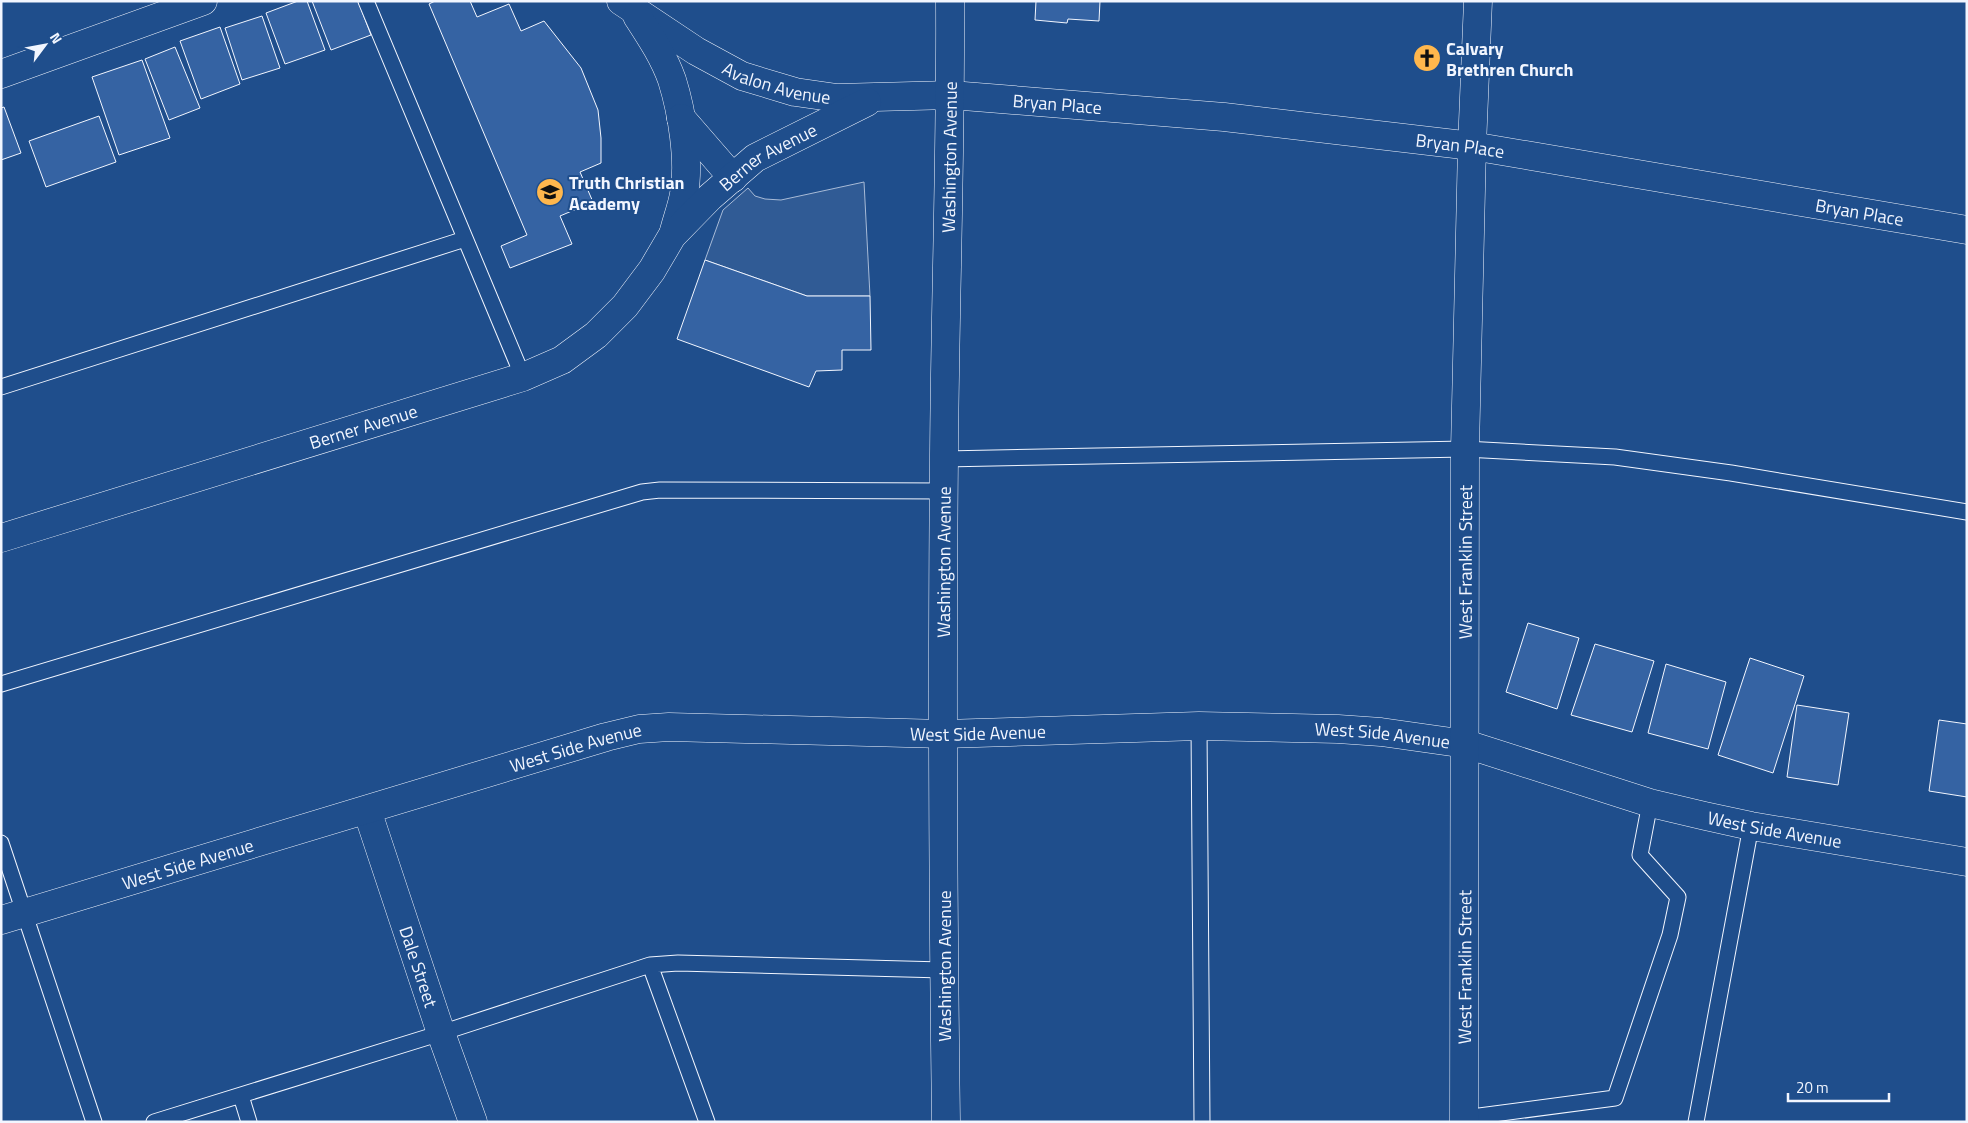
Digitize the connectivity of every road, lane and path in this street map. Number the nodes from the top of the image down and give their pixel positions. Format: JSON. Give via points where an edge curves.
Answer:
{"nodes":[{"id":1,"x":203,"y":1,"type":"edge"},
{"id":2,"x":366,"y":1,"type":"edge"},
{"id":3,"x":950,"y":1,"type":"edge"},
{"id":4,"x":1478,"y":1,"type":"edge"},
{"id":5,"x":627,"y":5,"type":"edge"},
{"id":6,"x":1,"y":74,"type":"edge"},
{"id":7,"x":950,"y":95,"type":"junction"},
{"id":8,"x":878,"y":97,"type":"junction"},
{"id":9,"x":681,"y":118,"type":"junction"},
{"id":10,"x":1472,"y":146,"type":"junction"},
{"id":11,"x":733,"y":178,"type":"junction"},
{"id":12,"x":1967,"y":230,"type":"edge"},
{"id":13,"x":672,"y":236,"type":"junction"},
{"id":14,"x":465,"y":239,"type":"junction"},
{"id":15,"x":523,"y":377,"type":"junction"},
{"id":16,"x":1,"y":387,"type":"edge"},
{"id":17,"x":1465,"y":449,"type":"junction"},
{"id":18,"x":944,"y":459,"type":"junction"},
{"id":19,"x":945,"y":491,"type":"junction"},
{"id":20,"x":1967,"y":512,"type":"edge"},
{"id":21,"x":1,"y":538,"type":"edge"},
{"id":22,"x":1,"y":684,"type":"edge"},
{"id":23,"x":1199,"y":726,"type":"junction"},
{"id":24,"x":944,"y":734,"type":"junction"},
{"id":25,"x":1466,"y":744,"type":"junction"},
{"id":26,"x":1650,"y":803,"type":"junction"},
{"id":27,"x":367,"y":810,"type":"junction"},
{"id":28,"x":1751,"y":826,"type":"junction"},
{"id":29,"x":1,"y":844,"type":"edge"},
{"id":30,"x":1967,"y":862,"type":"edge"},
{"id":31,"x":13,"y":916,"type":"edge"},
{"id":32,"x":650,"y":965,"type":"junction"},
{"id":33,"x":944,"y":970,"type":"junction"},
{"id":34,"x":441,"y":1033,"type":"junction"},
{"id":35,"x":241,"y":1096,"type":"junction"},
{"id":36,"x":1464,"y":1120,"type":"edge"},
{"id":37,"x":94,"y":1122,"type":"edge"},
{"id":38,"x":154,"y":1122,"type":"edge"},
{"id":39,"x":249,"y":1122,"type":"edge"},
{"id":40,"x":473,"y":1122,"type":"edge"},
{"id":41,"x":707,"y":1122,"type":"edge"},
{"id":42,"x":946,"y":1122,"type":"edge"},
{"id":43,"x":1202,"y":1122,"type":"edge"},
{"id":44,"x":1696,"y":1122,"type":"edge"}],
"edges":[{"from":1,"to":6,"type":"street"},
{"from":2,"to":14,"type":"lane"},
{"from":3,"to":7,"type":"street","name":"Washington Avenue"},
{"from":4,"to":10,"type":"street","name":"West Franklin Street"},
{"from":5,"to":8,"type":"street","name":"Avalon Avenue","via":[[696,51],[742,76],[795,92],[829,97]]},
{"from":5,"to":9,"type":"street","name":"Berner Avenue","via":[[656,48],[671,79]]},
{"from":7,"to":8,"type":"street","name":"Avalon Avenue"},
{"from":7,"to":10,"type":"street","name":"Bryan Place","via":[[1224,117]]},
{"from":7,"to":18,"type":"street","name":"Washington Avenue"},
{"from":8,"to":11,"type":"street","name":"Berner Avenue","via":[[755,158]]},
{"from":9,"to":11,"type":"street"},
{"from":9,"to":13,"type":"street","name":"Berner Avenue","via":[[686,152],[685,193]]},
{"from":10,"to":12,"type":"street","name":"Bryan Place"},
{"from":10,"to":17,"type":"street","name":"West Franklin Street"},
{"from":11,"to":13,"type":"street","name":"Berner Avenue"},
{"from":13,"to":15,"type":"street","name":"Berner Avenue","via":[[625,306],[596,335],[562,360]]},
{"from":14,"to":15,"type":"lane"},
{"from":14,"to":16,"type":"lane"},
{"from":15,"to":21,"type":"street","name":"Berner Avenue"},
{"from":17,"to":18,"type":"lane"},
{"from":17,"to":20,"type":"lane","via":[[1615,457]]},
{"from":17,"to":25,"type":"street","name":"West Franklin Street"},
{"from":18,"to":19,"type":"street","name":"Washington Avenue"},
{"from":19,"to":22,"type":"lane","via":[[642,492]]},
{"from":19,"to":24,"type":"street","name":"Washington Avenue"},
{"from":23,"to":24,"type":"street","name":"West Side Avenue"},
{"from":23,"to":25,"type":"street","name":"West Side Avenue","via":[[1338,729]]},
{"from":23,"to":43,"type":"lane"},
{"from":24,"to":27,"type":"street","name":"West Side Avenue","via":[[639,729]]},
{"from":24,"to":33,"type":"street","name":"Washington Avenue"},
{"from":25,"to":26,"type":"street","name":"West Side Avenue"},
{"from":25,"to":36,"type":"street","name":"West Franklin Street"},
{"from":26,"to":28,"type":"street","name":"West Side Avenue"},
{"from":26,"to":36,"type":"lane","via":[[1640,856],[1678,897],[1670,935],[1615,1098]]},
{"from":27,"to":31,"type":"street","name":"West Side Avenue"},
{"from":27,"to":34,"type":"street","name":"Dale Street"},
{"from":28,"to":30,"type":"street","name":"West Side Avenue"},
{"from":28,"to":44,"type":"lane"},
{"from":29,"to":31,"type":"lane"},
{"from":31,"to":37,"type":"lane"},
{"from":32,"to":33,"type":"lane"},
{"from":32,"to":34,"type":"lane"},
{"from":32,"to":41,"type":"lane"},
{"from":33,"to":42,"type":"street","name":"Washington Avenue"},
{"from":34,"to":35,"type":"lane"},
{"from":34,"to":40,"type":"street","name":"Dale Street"},
{"from":35,"to":38,"type":"lane"},
{"from":35,"to":39,"type":"lane"}]}
